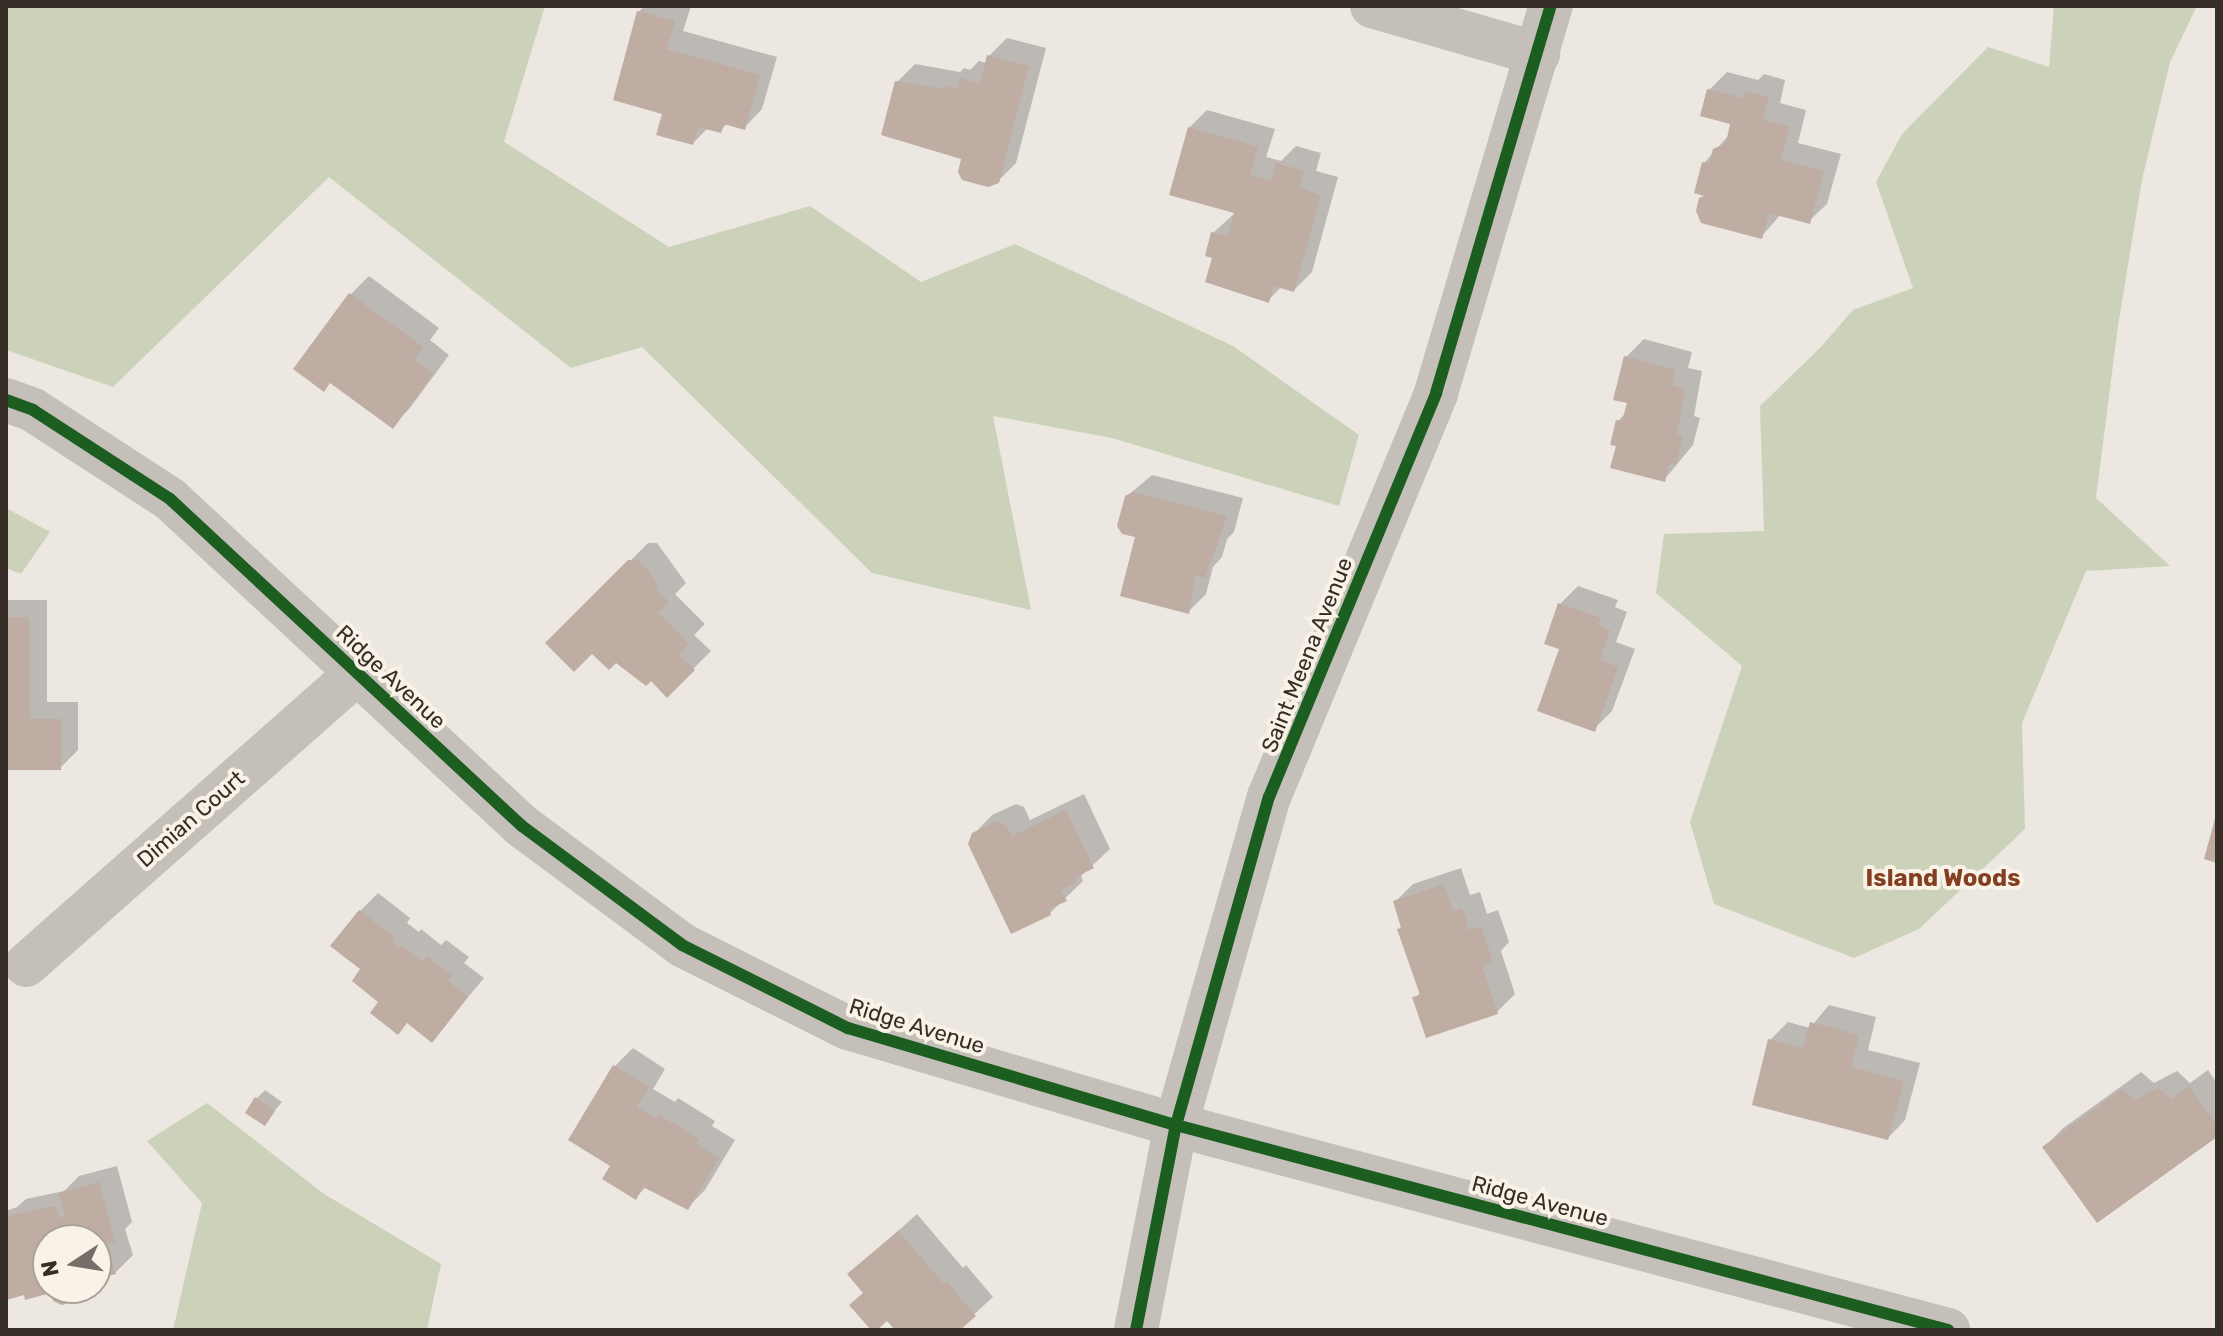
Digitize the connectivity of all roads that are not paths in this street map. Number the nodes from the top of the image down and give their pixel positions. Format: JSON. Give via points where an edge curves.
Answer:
{"nodes":[{"id":1,"x":1372,"y":6,"type":"edge"},
{"id":2,"x":1551,"y":6,"type":"edge"},
{"id":3,"x":1538,"y":54,"type":"junction"},
{"id":4,"x":6,"y":400,"type":"edge"},
{"id":5,"x":357,"y":673,"type":"junction"},
{"id":6,"x":26,"y":965,"type":"dead end"},
{"id":7,"x":1176,"y":1125,"type":"junction"},
{"id":8,"x":1136,"y":1330,"type":"edge"},
{"id":9,"x":1948,"y":1330,"type":"edge"}],
"edges":[{"from":1,"to":3,"type":"street"},
{"from":2,"to":3,"type":"street","name":"Saint Meena Avenue"},
{"from":3,"to":7,"type":"street","name":"Saint Meena Avenue","via":[[1436,393],[1269,797]]},
{"from":4,"to":5,"type":"street","name":"Ridge Avenue","via":[[33,410],[170,499]]},
{"from":5,"to":6,"type":"street","name":"Dimian Court"},
{"from":5,"to":7,"type":"street","name":"Ridge Avenue","via":[[522,826],[682,945],[848,1028]]},
{"from":7,"to":8,"type":"street","name":"Saint Meena Avenue"},
{"from":7,"to":9,"type":"street","name":"Ridge Avenue"}]}
